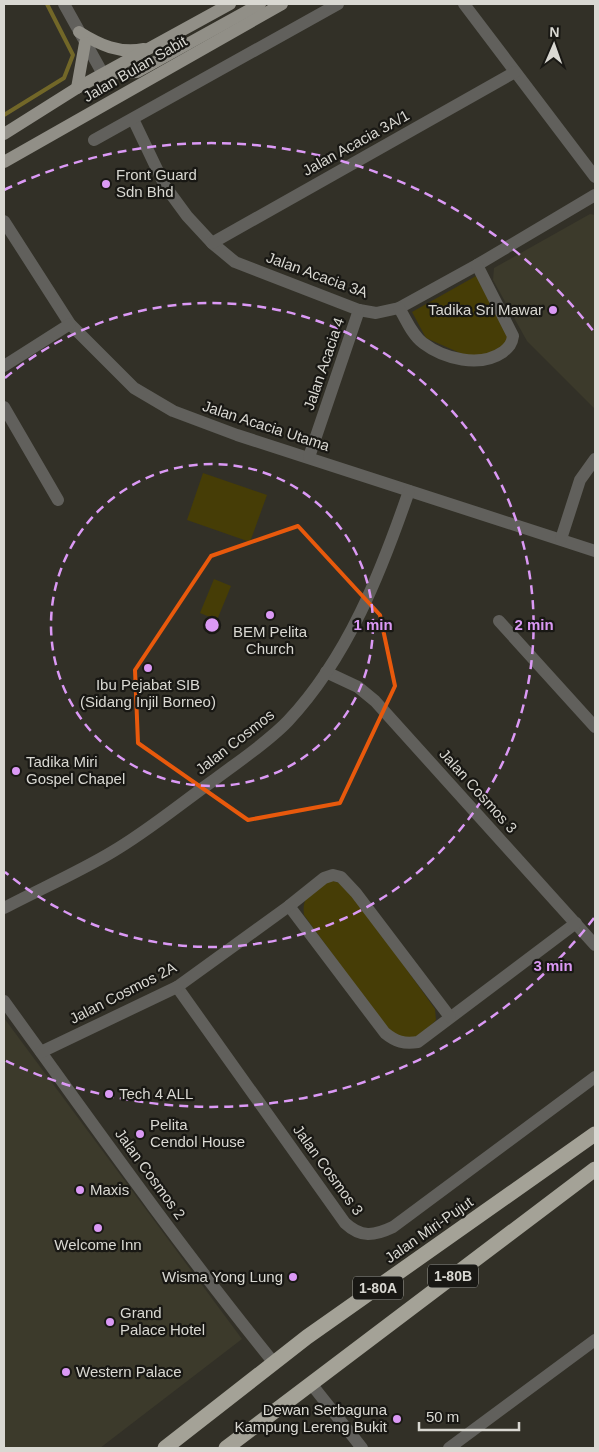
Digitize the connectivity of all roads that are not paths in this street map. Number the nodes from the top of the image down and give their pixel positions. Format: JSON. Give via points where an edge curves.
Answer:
{"nodes":[{"id":1,"x":64,"y":4,"type":"edge"},
{"id":2,"x":230,"y":4,"type":"edge"},
{"id":3,"x":260,"y":4,"type":"edge"},
{"id":4,"x":282,"y":4,"type":"edge"},
{"id":5,"x":338,"y":4,"type":"edge"},
{"id":6,"x":464,"y":4,"type":"edge"},
{"id":7,"x":82,"y":37,"type":"junction"},
{"id":8,"x":151,"y":48,"type":"junction"},
{"id":9,"x":515,"y":72,"type":"junction"},
{"id":10,"x":103,"y":74,"type":"junction"},
{"id":11,"x":77,"y":88,"type":"junction"},
{"id":12,"x":133,"y":119,"type":"junction"},
{"id":13,"x":4,"y":134,"type":"edge"},
{"id":14,"x":94,"y":140,"type":"dead end"},
{"id":15,"x":4,"y":162,"type":"edge"},
{"id":16,"x":595,"y":177,"type":"edge"},
{"id":17,"x":595,"y":195,"type":"edge"},
{"id":18,"x":4,"y":222,"type":"edge"},
{"id":19,"x":212,"y":243,"type":"junction"},
{"id":20,"x":477,"y":265,"type":"junction"},
{"id":21,"x":399,"y":308,"type":"junction"},
{"id":22,"x":359,"y":310,"type":"junction"},
{"id":23,"x":70,"y":324,"type":"junction"},
{"id":24,"x":4,"y":366,"type":"edge"},
{"id":25,"x":4,"y":407,"type":"edge"},
{"id":26,"x":309,"y":457,"type":"junction"},
{"id":27,"x":595,"y":459,"type":"edge"},
{"id":28,"x":409,"y":491,"type":"junction"},
{"id":29,"x":58,"y":500,"type":"dead end"},
{"id":30,"x":561,"y":539,"type":"junction"},
{"id":31,"x":595,"y":551,"type":"edge"},
{"id":32,"x":499,"y":621,"type":"dead end"},
{"id":33,"x":326,"y":672,"type":"junction"},
{"id":34,"x":595,"y":726,"type":"edge"},
{"id":35,"x":289,"y":906,"type":"junction"},
{"id":36,"x":4,"y":908,"type":"edge"},
{"id":37,"x":576,"y":923,"type":"junction"},
{"id":38,"x":595,"y":945,"type":"edge"},
{"id":39,"x":176,"y":987,"type":"junction"},
{"id":40,"x":4,"y":1001,"type":"edge"},
{"id":41,"x":450,"y":1017,"type":"junction"},
{"id":42,"x":41,"y":1052,"type":"junction"},
{"id":43,"x":595,"y":1077,"type":"edge"},
{"id":44,"x":595,"y":1134,"type":"edge"},
{"id":45,"x":595,"y":1169,"type":"edge"},
{"id":46,"x":595,"y":1340,"type":"edge"},
{"id":47,"x":274,"y":1363,"type":"junction"},
{"id":48,"x":312,"y":1385,"type":"junction"},
{"id":49,"x":165,"y":1448,"type":"edge"},
{"id":50,"x":226,"y":1448,"type":"edge"},
{"id":51,"x":362,"y":1448,"type":"edge"},
{"id":52,"x":449,"y":1448,"type":"edge"}],
"edges":[{"from":1,"to":7,"type":"street"},
{"from":2,"to":8,"type":"main road","name":"Jalan Bulan Sabit"},
{"from":3,"to":10,"type":"main road","via":[[137,72]]},
{"from":4,"to":15,"type":"main road","name":"Jalan Bulan Sabit"},
{"from":5,"to":12,"type":"street"},
{"from":6,"to":9,"type":"street"},
{"from":7,"to":8,"type":"main road","via":[[131,52]]},
{"from":7,"to":10,"type":"street"},
{"from":7,"to":11,"type":"main road"},
{"from":8,"to":10,"type":"main road","name":"Jalan Bulan Sabit"},
{"from":9,"to":16,"type":"street"},
{"from":9,"to":19,"type":"street","name":"Jalan Acacia 3A/1"},
{"from":10,"to":11,"type":"main road","name":"Jalan Bulan Sabit"},
{"from":11,"to":13,"type":"main road","name":"Jalan Bulan Sabit"},
{"from":12,"to":14,"type":"street"},
{"from":12,"to":19,"type":"street","name":"Jalan Acacia 3A","via":[[166,186]]},
{"from":17,"to":20,"type":"street","name":"Jalan Acacia 3A"},
{"from":18,"to":23,"type":"street","name":"Jalan Acacia Utama"},
{"from":19,"to":22,"type":"street","name":"Jalan Acacia 3A","via":[[235,262]]},
{"from":20,"to":21,"type":"street","name":"Jalan Acacia 3A"},
{"from":20,"to":21,"type":"street","via":[[513,336],[508,347],[496,356],[479,361],[467,360],[428,346],[416,335]]},
{"from":21,"to":22,"type":"street","name":"Jalan Acacia 3A","via":[[376,313]]},
{"from":22,"to":26,"type":"street","name":"Jalan Acacia 4"},
{"from":23,"to":24,"type":"street"},
{"from":23,"to":26,"type":"street","name":"Jalan Acacia Utama","via":[[134,388],[173,411]]},
{"from":25,"to":29,"type":"street"},
{"from":26,"to":28,"type":"street","name":"Jalan Acacia Utama"},
{"from":27,"to":30,"type":"street","via":[[580,480]]},
{"from":28,"to":30,"type":"street","name":"Jalan Acacia Utama"},
{"from":28,"to":33,"type":"street","name":"Jalan Cosmos","via":[[388,552],[362,611]]},
{"from":30,"to":31,"type":"street","name":"Jalan Acacia Utama"},
{"from":32,"to":34,"type":"street"},
{"from":33,"to":36,"type":"street","name":"Jalan Cosmos","via":[[276,732],[136,837]]},
{"from":33,"to":37,"type":"street","name":"Jalan Cosmos 3","via":[[358,687],[375,701]]},
{"from":35,"to":39,"type":"street","name":"Jalan Cosmos 2A"},
{"from":35,"to":41,"type":"street","via":[[394,1040],[406,1044],[418,1042]]},
{"from":35,"to":41,"type":"street","name":"Jalan Cosmos 2A","via":[[324,878],[341,876]]},
{"from":37,"to":38,"type":"street","name":"Jalan Cosmos 3"},
{"from":37,"to":41,"type":"street"},
{"from":39,"to":42,"type":"street","name":"Jalan Cosmos 2A"},
{"from":39,"to":43,"type":"street","name":"Jalan Cosmos 3","via":[[345,1223],[360,1235],[373,1235],[393,1227]]},
{"from":40,"to":42,"type":"street","name":"Jalan Cosmos 2"},
{"from":42,"to":47,"type":"street","name":"Jalan Cosmos 2","via":[[213,1287]]},
{"from":44,"to":47,"type":"highway","name":"Jalan Miri-Pujut","number":"1-80A"},
{"from":45,"to":48,"type":"highway","number":"1-80B"},
{"from":46,"to":52,"type":"street"},
{"from":47,"to":49,"type":"highway","name":"Jalan Miri-Pujut","number":"1-80A"},
{"from":48,"to":50,"type":"highway","number":"1-80B"},
{"from":48,"to":51,"type":"street"}]}
